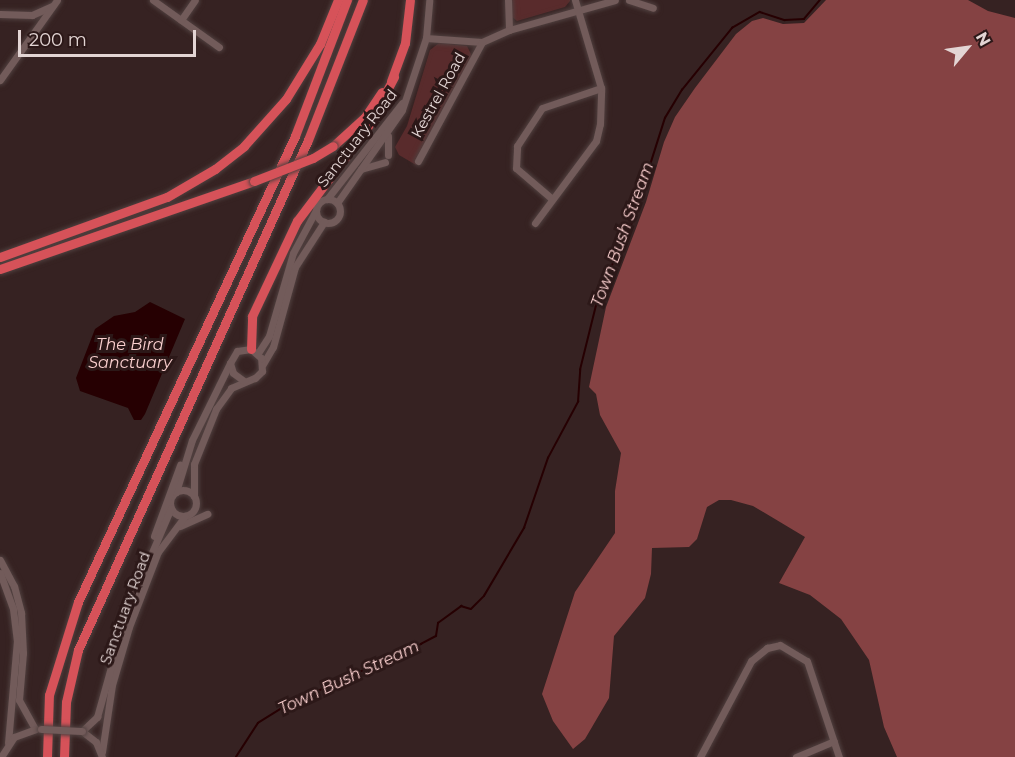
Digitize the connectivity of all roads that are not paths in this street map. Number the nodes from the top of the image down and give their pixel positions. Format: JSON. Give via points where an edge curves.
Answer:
{"nodes":[{"id":1,"x":153,"y":0,"type":"edge"},
{"id":2,"x":195,"y":0,"type":"edge"},
{"id":3,"x":338,"y":0,"type":"edge"},
{"id":4,"x":347,"y":0,"type":"edge"},
{"id":5,"x":363,"y":0,"type":"edge"},
{"id":6,"x":410,"y":0,"type":"edge"},
{"id":7,"x":429,"y":0,"type":"edge"},
{"id":8,"x":508,"y":0,"type":"edge"},
{"id":9,"x":575,"y":0,"type":"edge"},
{"id":10,"x":615,"y":0,"type":"edge"},
{"id":11,"x":629,"y":0,"type":"edge"},
{"id":12,"x":55,"y":2,"type":"edge"},
{"id":13,"x":653,"y":8,"type":"dead end"},
{"id":14,"x":578,"y":11,"type":"junction"},
{"id":15,"x":0,"y":15,"type":"edge"},
{"id":16,"x":181,"y":20,"type":"junction"},
{"id":17,"x":509,"y":30,"type":"junction"},
{"id":18,"x":426,"y":38,"type":"junction"},
{"id":19,"x":482,"y":42,"type":"junction"},
{"id":20,"x":219,"y":47,"type":"dead end"},
{"id":21,"x":394,"y":77,"type":"junction"},
{"id":22,"x":0,"y":80,"type":"edge"},
{"id":23,"x":601,"y":88,"type":"junction"},
{"id":24,"x":409,"y":94,"type":"junction"},
{"id":25,"x":388,"y":134,"type":"junction"},
{"id":26,"x":418,"y":160,"type":"dead end"},
{"id":27,"x":360,"y":170,"type":"junction"},
{"id":28,"x":551,"y":198,"type":"junction"},
{"id":29,"x":327,"y":199,"type":"junction"},
{"id":30,"x":337,"y":203,"type":"junction"},
{"id":31,"x":316,"y":210,"type":"junction"},
{"id":32,"x":324,"y":222,"type":"junction"},
{"id":33,"x":535,"y":223,"type":"dead end"},
{"id":34,"x":0,"y":256,"type":"edge"},
{"id":35,"x":0,"y":270,"type":"edge"},
{"id":36,"x":254,"y":351,"type":"junction"},
{"id":37,"x":230,"y":363,"type":"junction"},
{"id":38,"x":263,"y":364,"type":"junction"},
{"id":39,"x":244,"y":381,"type":"junction"},
{"id":40,"x":190,"y":447,"type":"junction"},
{"id":41,"x":176,"y":492,"type":"junction"},
{"id":42,"x":194,"y":496,"type":"junction"},
{"id":43,"x":171,"y":508,"type":"junction"},
{"id":44,"x":207,"y":514,"type":"dead end"},
{"id":45,"x":185,"y":516,"type":"junction"},
{"id":46,"x":164,"y":542,"type":"junction"},
{"id":47,"x":148,"y":556,"type":"junction"},
{"id":48,"x":0,"y":560,"type":"edge"},
{"id":49,"x":0,"y":573,"type":"edge"},
{"id":50,"x":38,"y":729,"type":"junction"},
{"id":51,"x":82,"y":731,"type":"junction"},
{"id":52,"x":834,"y":741,"type":"junction"},
{"id":53,"x":8,"y":743,"type":"junction"},
{"id":54,"x":102,"y":755,"type":"edge"},
{"id":55,"x":1,"y":757,"type":"edge"},
{"id":56,"x":47,"y":757,"type":"edge"},
{"id":57,"x":64,"y":757,"type":"edge"},
{"id":58,"x":700,"y":757,"type":"edge"},
{"id":59,"x":796,"y":757,"type":"edge"},
{"id":60,"x":839,"y":757,"type":"edge"}],
"edges":[{"from":1,"to":16,"type":"street"},
{"from":2,"to":16,"type":"street"},
{"from":3,"to":34,"type":"highway","via":[[320,44],[286,99],[244,146],[215,169],[167,197]]},
{"from":4,"to":56,"type":"highway","via":[[295,136],[78,602],[49,696]]},
{"from":5,"to":57,"type":"highway","via":[[309,140],[78,650],[66,702]]},
{"from":6,"to":21,"type":"highway","via":[[405,43]]},
{"from":7,"to":18,"type":"street","name":"Sanctuary Road"},
{"from":8,"to":17,"type":"street"},
{"from":9,"to":14,"type":"street"},
{"from":10,"to":14,"type":"street"},
{"from":11,"to":13,"type":"street"},
{"from":12,"to":15,"type":"street","via":[[32,15]]},
{"from":12,"to":22,"type":"street"},
{"from":14,"to":17,"type":"street"},
{"from":14,"to":23,"type":"street"},
{"from":16,"to":20,"type":"street"},
{"from":17,"to":19,"type":"street"},
{"from":18,"to":19,"type":"street"},
{"from":18,"to":24,"type":"street","name":"Sanctuary Road"},
{"from":19,"to":26,"type":"street","name":"Kestrel Road"},
{"from":21,"to":35,"type":"highway","bridge":true,"via":[[365,117],[313,158]]},
{"from":21,"to":36,"type":"highway","via":[[367,128],[297,221],[252,316]]},
{"from":23,"to":28,"type":"street","via":[[596,141]]},
{"from":23,"to":28,"type":"street","via":[[542,108],[517,146],[516,168]]},
{"from":24,"to":25,"type":"street","name":"Sanctuary Road"},
{"from":24,"to":29,"type":"street","name":"Sanctuary Road"},
{"from":25,"to":27,"type":"street","name":"Sanctuary Road"},
{"from":25,"to":27,"type":"street","via":[[386,159]]},
{"from":27,"to":30,"type":"street","name":"Sanctuary Road"},
{"from":28,"to":33,"type":"street"},
{"from":29,"to":30,"type":"street"},
{"from":29,"to":31,"type":"street","name":"Sanctuary Road"},
{"from":30,"to":32,"type":"street","name":"Sanctuary Road","via":[[339,218]]},
{"from":31,"to":32,"type":"street"},
{"from":31,"to":36,"type":"street","via":[[293,253],[269,336]]},
{"from":32,"to":38,"type":"street","via":[[295,267],[273,347]]},
{"from":36,"to":37,"type":"street","via":[[237,351]]},
{"from":36,"to":38,"type":"street"},
{"from":37,"to":39,"type":"street","via":[[236,376]]},
{"from":37,"to":40,"type":"street"},
{"from":38,"to":39,"type":"street","via":[[255,378]]},
{"from":39,"to":42,"type":"street","via":[[226,393],[199,445],[194,464]]},
{"from":40,"to":41,"type":"street"},
{"from":40,"to":47,"type":"street","via":[[166,495]]},
{"from":41,"to":42,"type":"street","via":[[186,490]]},
{"from":41,"to":43,"type":"street","via":[[171,497]]},
{"from":42,"to":45,"type":"street","via":[[193,510]]},
{"from":43,"to":45,"type":"street"},
{"from":43,"to":47,"type":"street","name":"Sanctuary Road"},
{"from":44,"to":46,"type":"street","via":[[187,520]]},
{"from":45,"to":46,"type":"street","name":"Sanctuary Road"},
{"from":46,"to":54,"type":"street","name":"Sanctuary Road","via":[[121,651]]},
{"from":47,"to":51,"type":"street","name":"Sanctuary Road","via":[[114,650],[97,717]]},
{"from":48,"to":50,"type":"street","via":[[14,586],[21,613],[24,653],[19,700]]},
{"from":49,"to":53,"type":"street","via":[[14,609],[16,633]]},
{"from":50,"to":51,"type":"street","bridge":true},
{"from":50,"to":53,"type":"street"},
{"from":51,"to":54,"type":"street","via":[[96,742]]},
{"from":52,"to":58,"type":"street","via":[[807,660],[780,645],[767,648],[751,661]]},
{"from":52,"to":59,"type":"street"},
{"from":52,"to":60,"type":"street"},
{"from":53,"to":55,"type":"street"}]}
